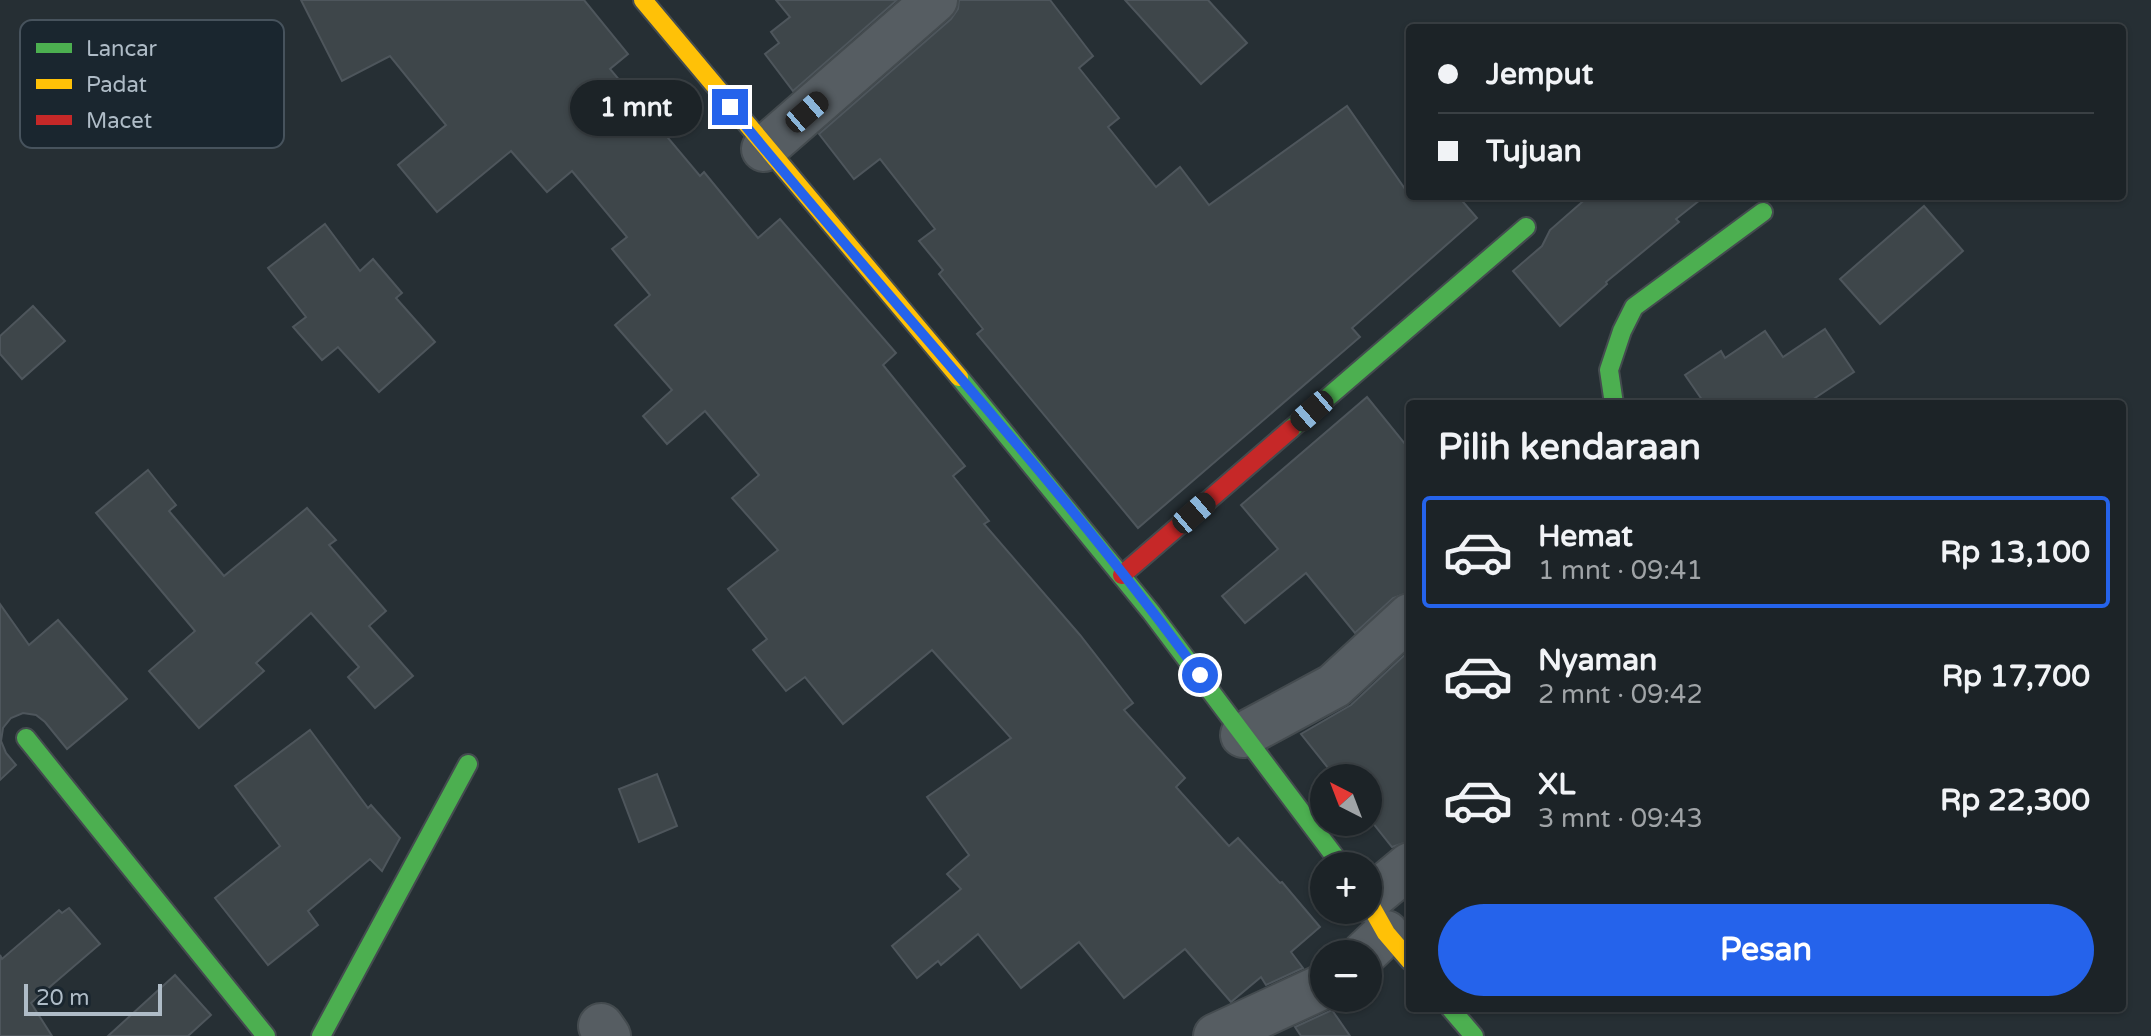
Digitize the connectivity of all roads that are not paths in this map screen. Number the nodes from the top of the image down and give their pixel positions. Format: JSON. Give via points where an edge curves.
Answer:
{"nodes":[{"id":1,"x":643,"y":0,"type":"edge"},
{"id":2,"x":935,"y":0,"type":"edge"},
{"id":3,"x":764,"y":149,"type":"junction"},
{"id":4,"x":1763,"y":212,"type":"dead end"},
{"id":5,"x":1526,"y":227,"type":"dead end"},
{"id":6,"x":1613,"y":400,"type":"edge"},
{"id":7,"x":1122,"y":575,"type":"junction"},
{"id":8,"x":1406,"y":620,"type":"edge"},
{"id":9,"x":1243,"y":735,"type":"junction"},
{"id":10,"x":26,"y":738,"type":"dead end"},
{"id":11,"x":468,"y":764,"type":"dead end"},
{"id":12,"x":1331,"y":852,"type":"edge"},
{"id":13,"x":1406,"y":873,"type":"edge"},
{"id":14,"x":1379,"y":930,"type":"edge"},
{"id":15,"x":1310,"y":992,"type":"edge"},
{"id":16,"x":1453,"y":1012,"type":"edge"},
{"id":17,"x":266,"y":1036,"type":"edge"},
{"id":18,"x":321,"y":1036,"type":"edge"},
{"id":19,"x":1216,"y":1036,"type":"edge"},
{"id":20,"x":1474,"y":1036,"type":"edge"}],
"edges":[{"from":1,"to":3,"type":"street"},
{"from":2,"to":3,"type":"street"},
{"from":3,"to":7,"type":"street"},
{"from":4,"to":6,"type":"street","via":[[1634,307],[1609,370]]},
{"from":5,"to":7,"type":"street"},
{"from":7,"to":9,"type":"street"},
{"from":8,"to":9,"type":"street","via":[[1334,686]]},
{"from":9,"to":12,"type":"street"},
{"from":10,"to":17,"type":"street"},
{"from":11,"to":18,"type":"street"},
{"from":13,"to":14,"type":"street"},
{"from":15,"to":19,"type":"street"},
{"from":16,"to":20,"type":"street"}]}
